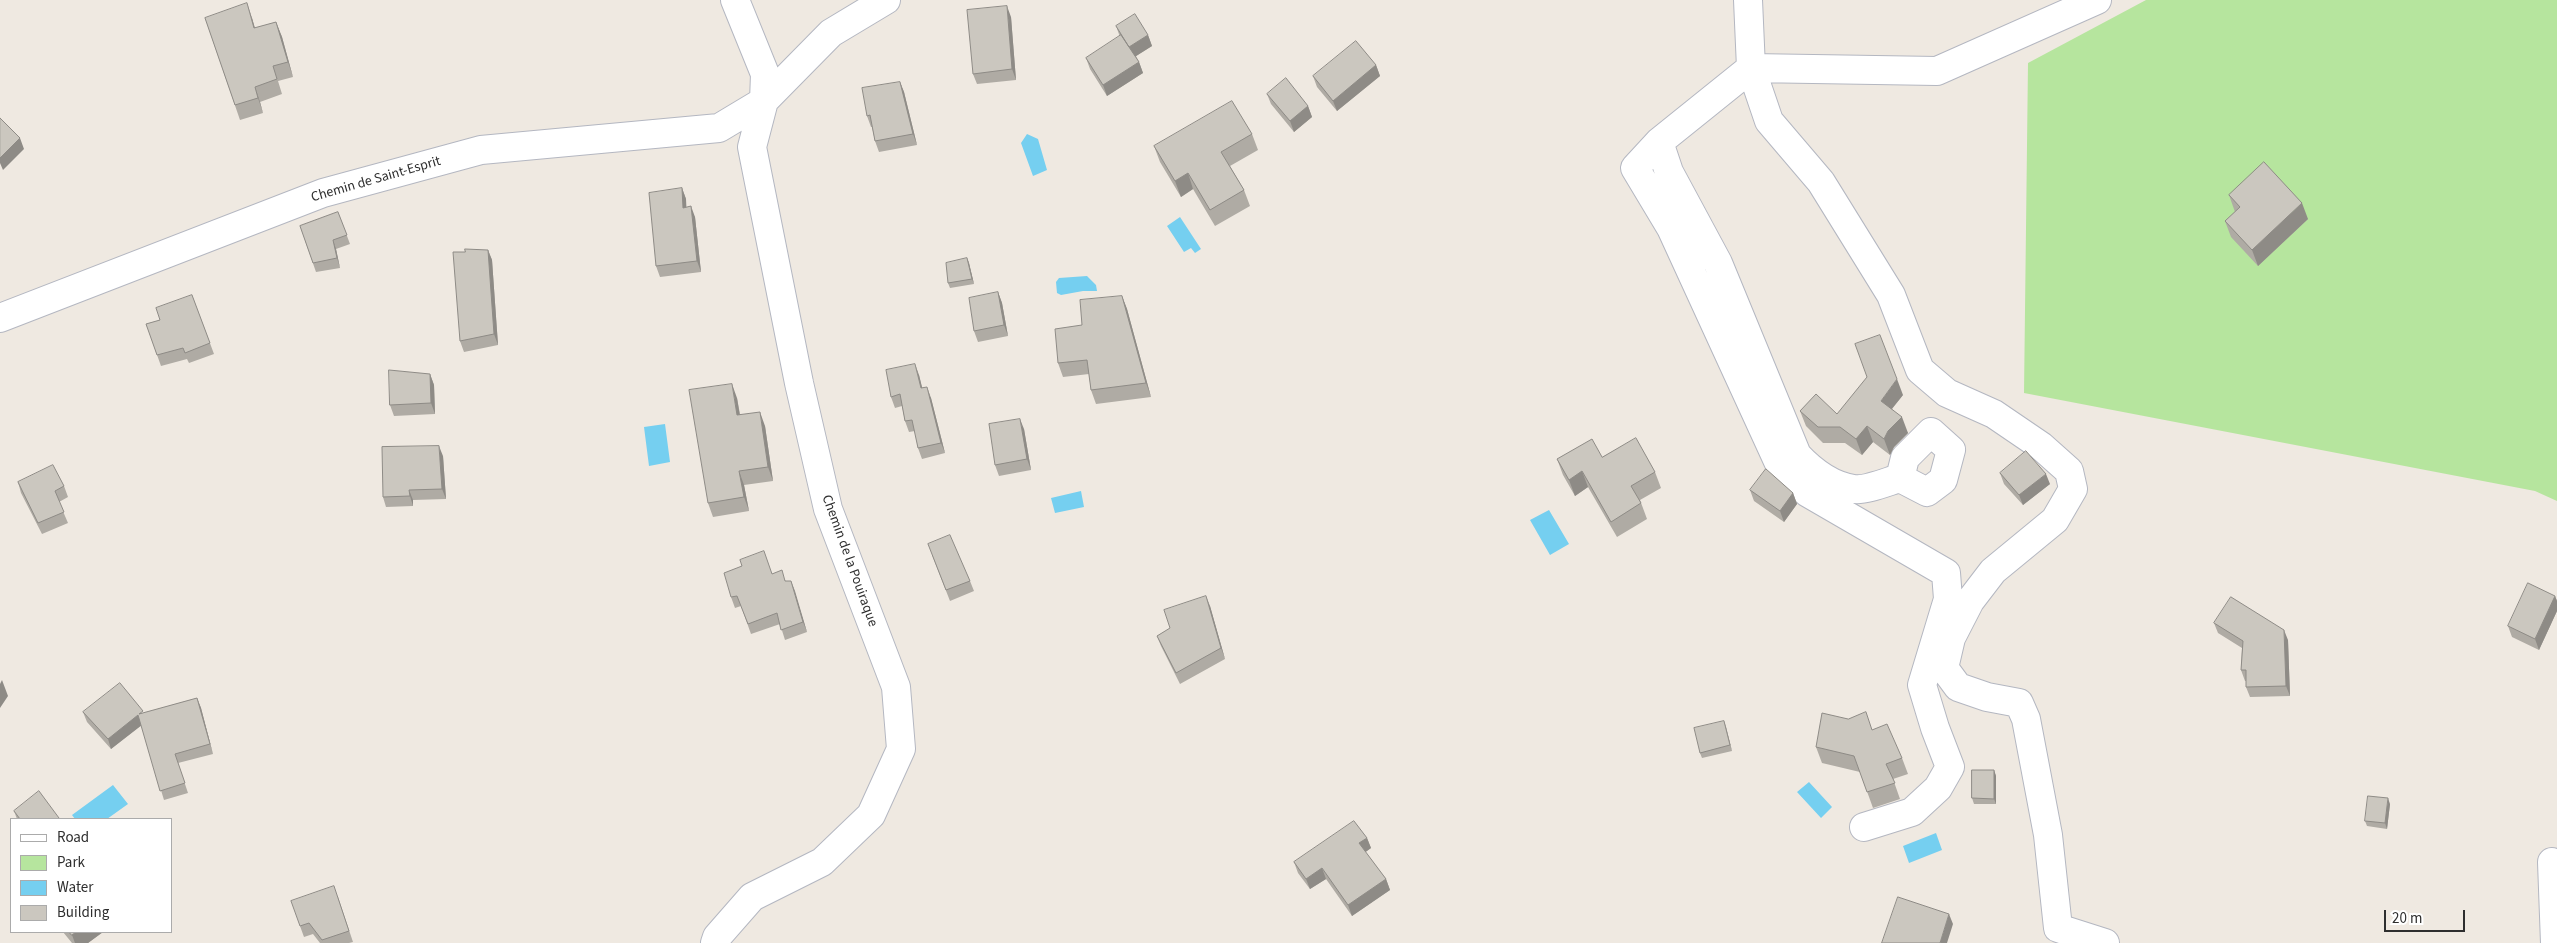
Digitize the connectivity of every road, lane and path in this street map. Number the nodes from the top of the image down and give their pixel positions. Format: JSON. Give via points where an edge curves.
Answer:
{"nodes":[{"id":1,"x":735,"y":0,"type":"edge"},
{"id":2,"x":886,"y":0,"type":"edge"},
{"id":3,"x":1748,"y":0,"type":"edge"},
{"id":4,"x":2097,"y":0,"type":"edge"},
{"id":5,"x":1751,"y":68,"type":"junction"},
{"id":6,"x":764,"y":101,"type":"junction"},
{"id":7,"x":1659,"y":142,"type":"junction"},
{"id":8,"x":0,"y":318,"type":"edge"},
{"id":9,"x":1900,"y":478,"type":"dead end"},
{"id":10,"x":1864,"y":827,"type":"dead end"},
{"id":11,"x":2557,"y":864,"type":"edge"},
{"id":12,"x":715,"y":943,"type":"edge"},
{"id":13,"x":2105,"y":943,"type":"edge"},
{"id":14,"x":2555,"y":943,"type":"edge"}],
"edges":[{"from":1,"to":6,"type":"street","name":"Chemin de la Pouiraque","via":[[765,74]]},
{"from":2,"to":6,"type":"street","name":"Chemin de Saint-Esprit","via":[[831,33]]},
{"from":3,"to":5,"type":"street"},
{"from":4,"to":5,"type":"street","via":[[1937,71]]},
{"from":5,"to":7,"type":"street"},
{"from":5,"to":13,"type":"street","via":[[1769,121],[1821,182],[1891,295],[1920,370],[1947,393],[1994,414],[2042,446],[2069,471],[2074,489],[2055,520],[1993,571],[1970,602],[1951,638],[1944,668],[1958,687],[2019,703],[2026,719],[2048,835],[2058,928]]},
{"from":6,"to":8,"type":"street","name":"Chemin de Saint-Esprit","via":[[719,128],[482,150],[323,193]]},
{"from":6,"to":12,"type":"street","name":"Chemin de la Pouiraque","via":[[752,147],[799,383],[828,509],[896,687],[901,749],[871,815],[822,862],[752,897]]},
{"from":7,"to":9,"type":"street","via":[[1669,172],[1718,263],[1797,455],[1810,468],[1834,483],[1856,490]]},
{"from":7,"to":10,"type":"street","via":[[1635,168],[1675,236],[1782,470],[1808,493],[1946,573],[1948,599],[1922,685],[1934,728],[1950,767],[1938,788],[1912,812]]},
{"from":11,"to":14,"type":"street","via":[[2552,862]]}]}
